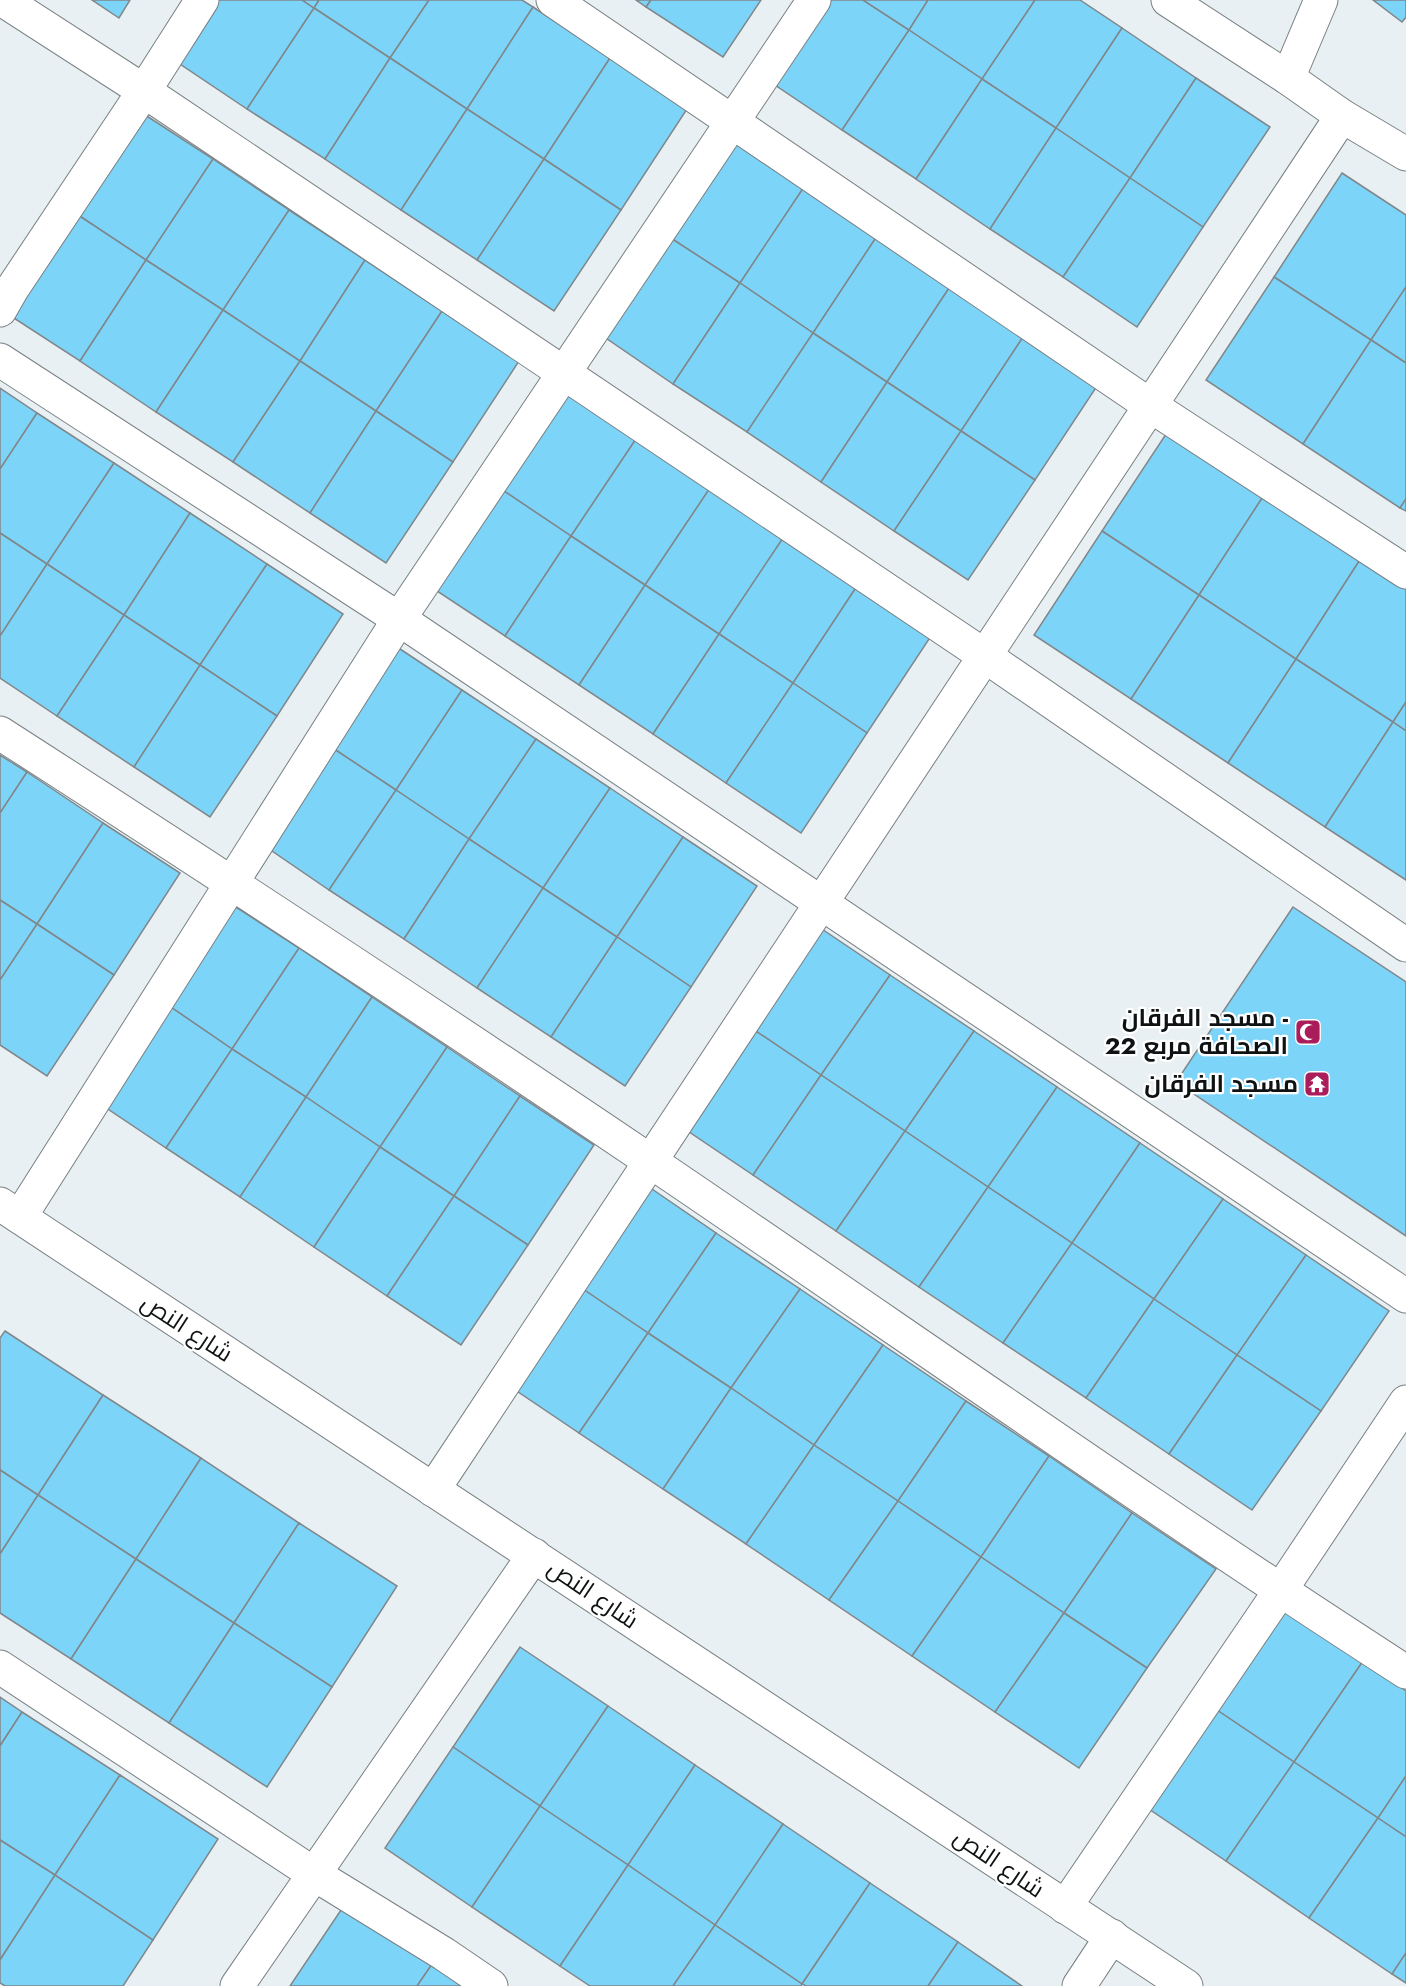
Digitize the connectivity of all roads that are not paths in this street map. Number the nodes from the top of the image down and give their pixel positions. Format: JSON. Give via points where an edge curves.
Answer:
{"nodes":[{"id":1,"x":3,"y":0,"type":"edge"},
{"id":2,"x":202,"y":0,"type":"edge"},
{"id":3,"x":553,"y":0,"type":"edge"},
{"id":4,"x":814,"y":0,"type":"edge"},
{"id":5,"x":1168,"y":0,"type":"edge"},
{"id":6,"x":1321,"y":0,"type":"edge"},
{"id":7,"x":1288,"y":78,"type":"junction"},
{"id":8,"x":144,"y":91,"type":"junction"},
{"id":9,"x":1342,"y":117,"type":"junction"},
{"id":10,"x":733,"y":123,"type":"junction"},
{"id":11,"x":1406,"y":154,"type":"edge"},
{"id":12,"x":0,"y":310,"type":"edge"},
{"id":13,"x":0,"y":360,"type":"edge"},
{"id":14,"x":565,"y":374,"type":"junction"},
{"id":15,"x":1151,"y":406,"type":"junction"},
{"id":16,"x":1406,"y":572,"type":"edge"},
{"id":17,"x":399,"y":619,"type":"junction"},
{"id":18,"x":985,"y":656,"type":"junction"},
{"id":19,"x":0,"y":733,"type":"edge"},
{"id":20,"x":232,"y":883,"type":"junction"},
{"id":21,"x":821,"y":904,"type":"junction"},
{"id":22,"x":1406,"y":945,"type":"edge"},
{"id":23,"x":650,"y":1161,"type":"junction"},
{"id":24,"x":10,"y":1211,"type":"edge"},
{"id":25,"x":1406,"y":1296,"type":"edge"},
{"id":26,"x":1406,"y":1402,"type":"edge"},
{"id":27,"x":433,"y":1490,"type":"junction"},
{"id":28,"x":534,"y":1555,"type":"junction"},
{"id":29,"x":1280,"y":1591,"type":"junction"},
{"id":30,"x":0,"y":1667,"type":"edge"},
{"id":31,"x":1406,"y":1672,"type":"edge"},
{"id":32,"x":314,"y":1874,"type":"junction"},
{"id":33,"x":1065,"y":1907,"type":"junction"},
{"id":34,"x":1112,"y":1936,"type":"junction"},
{"id":35,"x":237,"y":1986,"type":"edge"},
{"id":36,"x":491,"y":1986,"type":"edge"},
{"id":37,"x":1079,"y":1986,"type":"edge"},
{"id":38,"x":1186,"y":1986,"type":"edge"}],
"edges":[{"from":1,"to":8,"type":"street"},
{"from":2,"to":8,"type":"street"},
{"from":3,"to":10,"type":"street"},
{"from":4,"to":10,"type":"street"},
{"from":5,"to":7,"type":"street"},
{"from":6,"to":7,"type":"street"},
{"from":7,"to":9,"type":"street"},
{"from":8,"to":12,"type":"street"},
{"from":8,"to":14,"type":"street"},
{"from":9,"to":11,"type":"street"},
{"from":9,"to":15,"type":"street"},
{"from":10,"to":14,"type":"street"},
{"from":10,"to":15,"type":"street"},
{"from":13,"to":17,"type":"street"},
{"from":14,"to":17,"type":"street"},
{"from":14,"to":18,"type":"street"},
{"from":15,"to":16,"type":"street"},
{"from":15,"to":18,"type":"street"},
{"from":17,"to":20,"type":"street"},
{"from":17,"to":21,"type":"street"},
{"from":18,"to":21,"type":"street"},
{"from":18,"to":22,"type":"street"},
{"from":19,"to":20,"type":"street"},
{"from":20,"to":23,"type":"street"},
{"from":20,"to":24,"type":"street"},
{"from":21,"to":23,"type":"street"},
{"from":21,"to":25,"type":"street"},
{"from":23,"to":27,"type":"street"},
{"from":23,"to":29,"type":"street"},
{"from":24,"to":27,"type":"street","name":"شارع النص"},
{"from":26,"to":29,"type":"street"},
{"from":27,"to":28,"type":"street","name":"شارع النص"},
{"from":28,"to":32,"type":"street"},
{"from":28,"to":33,"type":"street","name":"شارع النص"},
{"from":29,"to":31,"type":"street"},
{"from":29,"to":33,"type":"street"},
{"from":30,"to":32,"type":"street"},
{"from":32,"to":35,"type":"street"},
{"from":32,"to":36,"type":"street"},
{"from":33,"to":34,"type":"street","name":"شارع النص"},
{"from":34,"to":37,"type":"street"},
{"from":34,"to":38,"type":"street","name":"شارع النص"}]}
